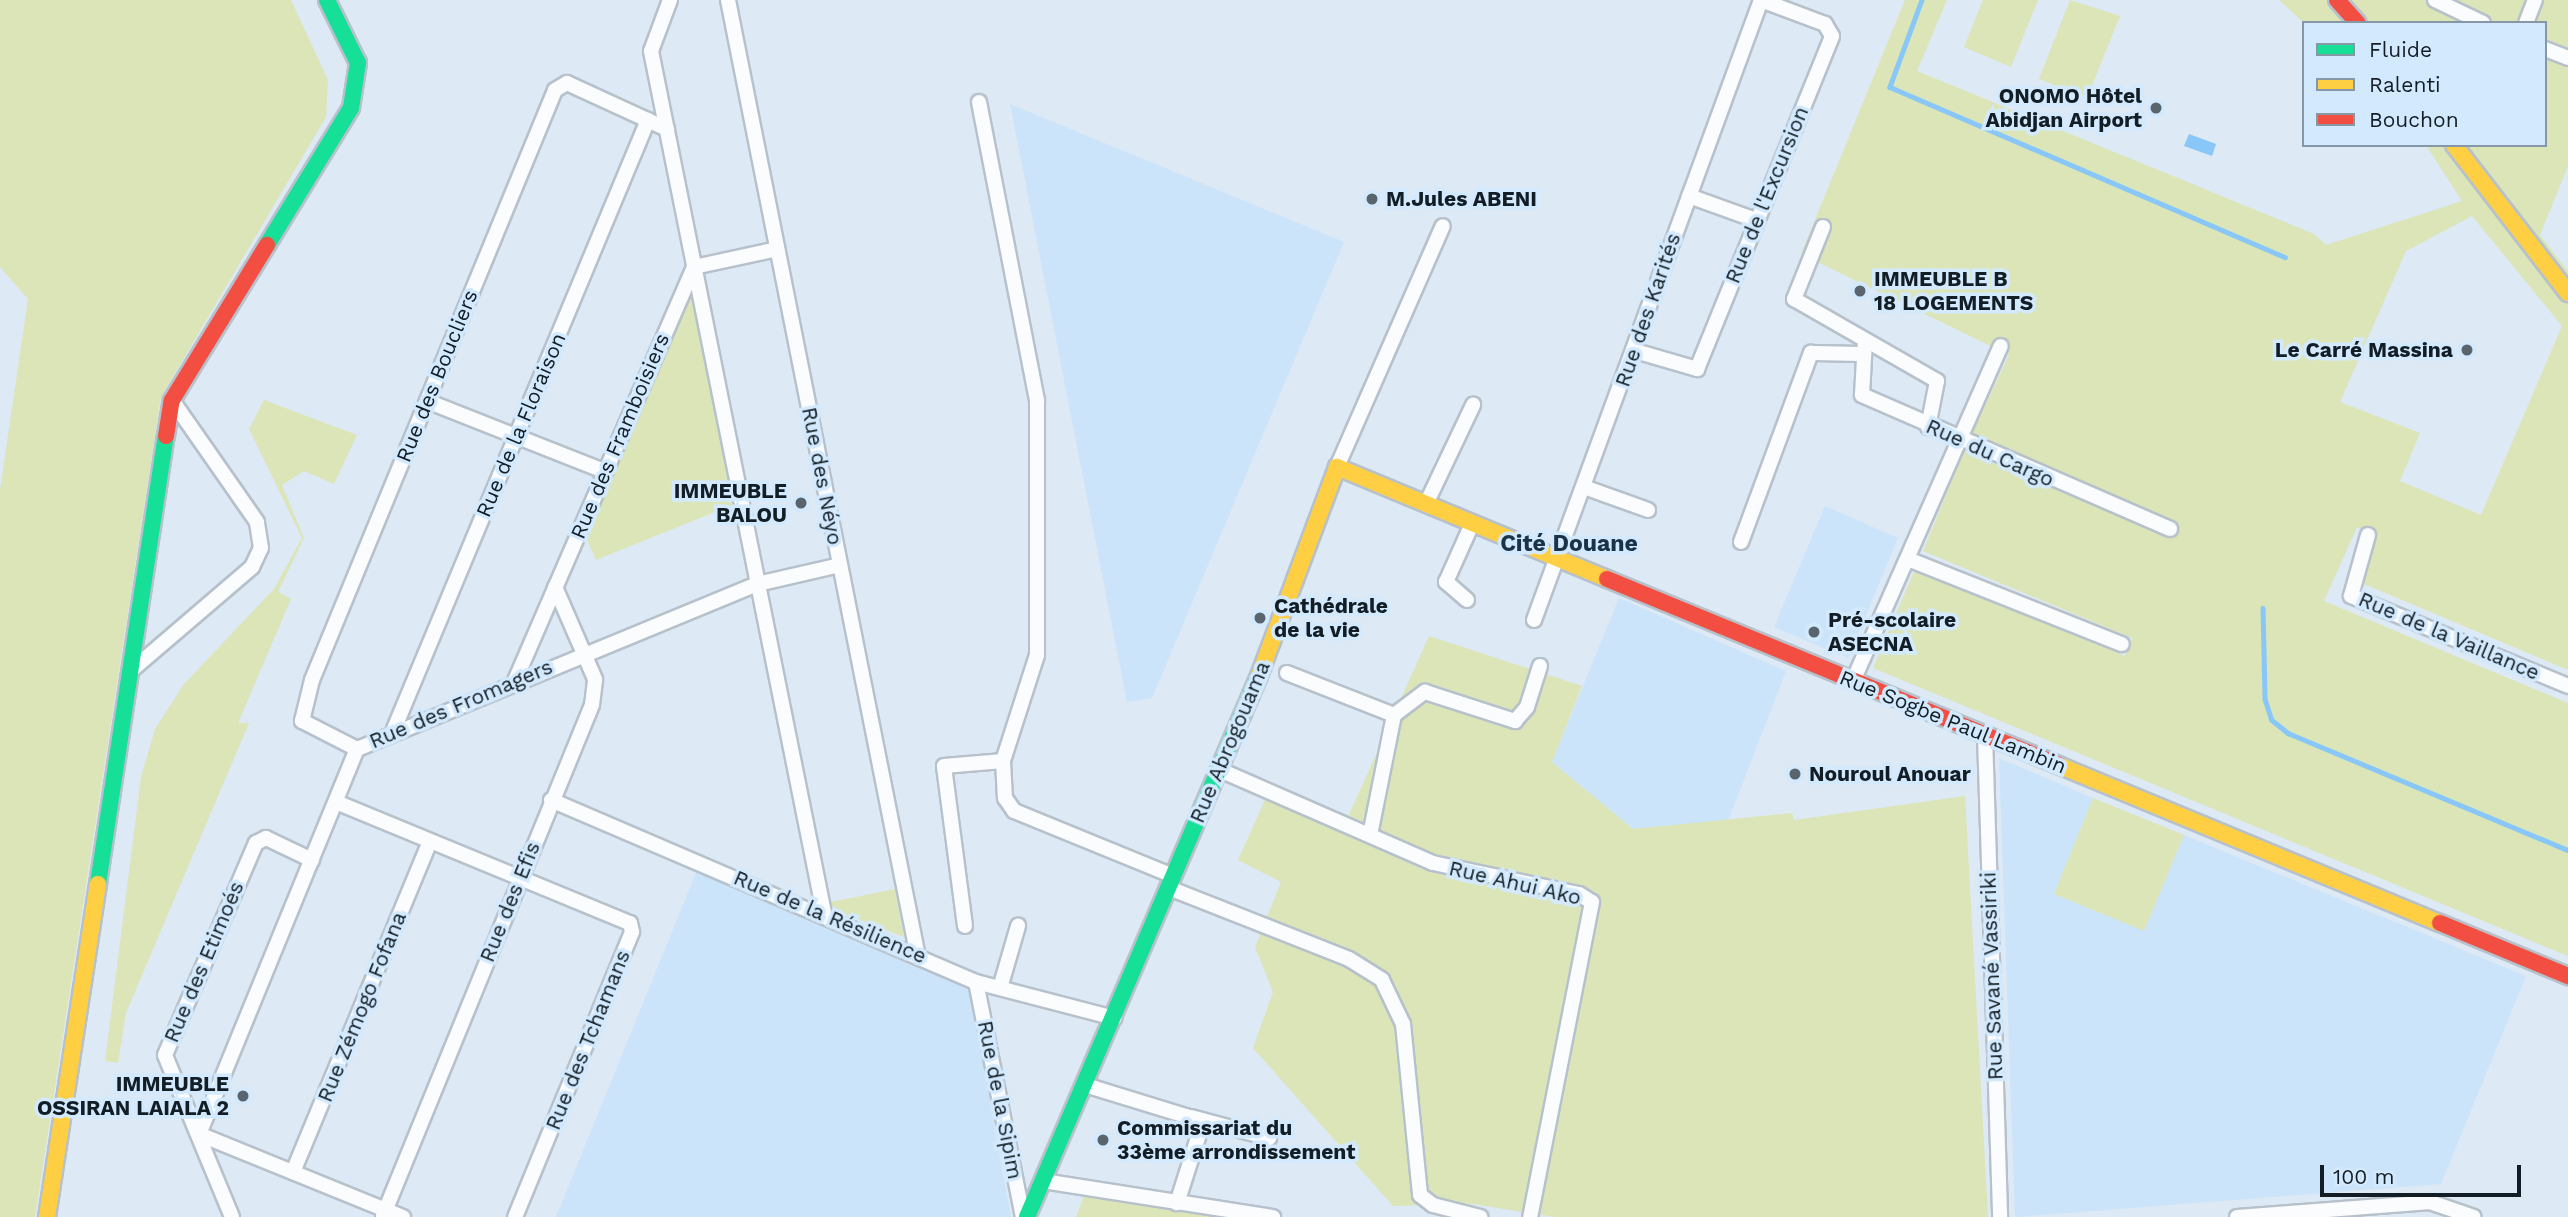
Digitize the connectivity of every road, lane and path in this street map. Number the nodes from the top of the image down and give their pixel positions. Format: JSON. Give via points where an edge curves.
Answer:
{"nodes":[{"id":1,"x":327,"y":0,"type":"edge"},
{"id":2,"x":670,"y":0,"type":"edge"},
{"id":3,"x":728,"y":0,"type":"edge"},
{"id":4,"x":1761,"y":0,"type":"edge"},
{"id":5,"x":2337,"y":0,"type":"edge"},
{"id":6,"x":2435,"y":0,"type":"edge"},
{"id":7,"x":2535,"y":0,"type":"edge"},
{"id":8,"x":2356,"y":21,"type":"edge"},
{"id":9,"x":2479,"y":21,"type":"edge"},
{"id":10,"x":2527,"y":21,"type":"edge"},
{"id":11,"x":2547,"y":49,"type":"edge"},
{"id":12,"x":2568,"y":58,"type":"edge"},
{"id":13,"x":979,"y":102,"type":"dead end"},
{"id":14,"x":648,"y":120,"type":"junction"},
{"id":15,"x":667,"y":129,"type":"junction"},
{"id":16,"x":2456,"y":147,"type":"edge"},
{"id":17,"x":1689,"y":196,"type":"junction"},
{"id":18,"x":1756,"y":220,"type":"junction"},
{"id":19,"x":1443,"y":226,"type":"dead end"},
{"id":20,"x":1823,"y":227,"type":"dead end"},
{"id":21,"x":777,"y":249,"type":"junction"},
{"id":22,"x":694,"y":267,"type":"junction"},
{"id":23,"x":2568,"y":293,"type":"edge"},
{"id":24,"x":2001,"y":346,"type":"dead end"},
{"id":25,"x":1864,"y":347,"type":"junction"},
{"id":26,"x":1635,"y":351,"type":"junction"},
{"id":27,"x":173,"y":400,"type":"junction"},
{"id":28,"x":427,"y":401,"type":"junction"},
{"id":29,"x":1473,"y":405,"type":"dead end"},
{"id":30,"x":1928,"y":427,"type":"junction"},
{"id":31,"x":516,"y":438,"type":"junction"},
{"id":32,"x":1960,"y":441,"type":"junction"},
{"id":33,"x":1337,"y":467,"type":"junction"},
{"id":34,"x":604,"y":471,"type":"junction"},
{"id":35,"x":1584,"y":487,"type":"junction"},
{"id":36,"x":1426,"y":504,"type":"junction"},
{"id":37,"x":1648,"y":510,"type":"dead end"},
{"id":38,"x":1472,"y":524,"type":"junction"},
{"id":39,"x":2170,"y":529,"type":"dead end"},
{"id":40,"x":2368,"y":535,"type":"dead end"},
{"id":41,"x":1741,"y":542,"type":"dead end"},
{"id":42,"x":1908,"y":559,"type":"junction"},
{"id":43,"x":1559,"y":561,"type":"junction"},
{"id":44,"x":839,"y":565,"type":"junction"},
{"id":45,"x":757,"y":584,"type":"junction"},
{"id":46,"x":555,"y":587,"type":"junction"},
{"id":47,"x":1467,"y":600,"type":"dead end"},
{"id":48,"x":1534,"y":620,"type":"dead end"},
{"id":49,"x":2122,"y":645,"type":"dead end"},
{"id":50,"x":583,"y":651,"type":"junction"},
{"id":51,"x":1540,"y":666,"type":"dead end"},
{"id":52,"x":133,"y":669,"type":"junction"},
{"id":53,"x":1287,"y":673,"type":"dead end"},
{"id":54,"x":1853,"y":681,"type":"junction"},
{"id":55,"x":514,"y":683,"type":"junction"},
{"id":56,"x":2568,"y":686,"type":"edge"},
{"id":57,"x":1394,"y":715,"type":"junction"},
{"id":58,"x":394,"y":729,"type":"junction"},
{"id":59,"x":1985,"y":735,"type":"junction"},
{"id":60,"x":357,"y":749,"type":"junction"},
{"id":61,"x":1003,"y":761,"type":"junction"},
{"id":62,"x":1220,"y":770,"type":"junction"},
{"id":63,"x":551,"y":800,"type":"junction"},
{"id":64,"x":336,"y":802,"type":"junction"},
{"id":65,"x":1370,"y":835,"type":"junction"},
{"id":66,"x":430,"y":841,"type":"junction"},
{"id":67,"x":312,"y":860,"type":"junction"},
{"id":68,"x":519,"y":879,"type":"junction"},
{"id":69,"x":1171,"y":882,"type":"junction"},
{"id":70,"x":824,"y":913,"type":"junction"},
{"id":71,"x":965,"y":926,"type":"dead end"},
{"id":72,"x":1018,"y":926,"type":"dead end"},
{"id":73,"x":917,"y":952,"type":"junction"},
{"id":74,"x":2568,"y":976,"type":"edge"},
{"id":75,"x":976,"y":982,"type":"junction"},
{"id":76,"x":1000,"y":988,"type":"junction"},
{"id":77,"x":1114,"y":1018,"type":"junction"},
{"id":78,"x":1085,"y":1085,"type":"junction"},
{"id":79,"x":1186,"y":1116,"type":"junction"},
{"id":80,"x":199,"y":1133,"type":"junction"},
{"id":81,"x":1269,"y":1138,"type":"dead end"},
{"id":82,"x":293,"y":1172,"type":"junction"},
{"id":83,"x":1044,"y":1181,"type":"junction"},
{"id":84,"x":1177,"y":1203,"type":"junction"},
{"id":85,"x":384,"y":1213,"type":"edge"},
{"id":86,"x":47,"y":1217,"type":"edge"},
{"id":87,"x":232,"y":1217,"type":"edge"},
{"id":88,"x":403,"y":1217,"type":"edge"},
{"id":89,"x":515,"y":1217,"type":"edge"},
{"id":90,"x":1025,"y":1217,"type":"edge"},
{"id":91,"x":1273,"y":1217,"type":"edge"},
{"id":92,"x":1480,"y":1217,"type":"edge"},
{"id":93,"x":1530,"y":1217,"type":"edge"},
{"id":94,"x":2000,"y":1217,"type":"edge"},
{"id":95,"x":2237,"y":1217,"type":"edge"},
{"id":96,"x":2474,"y":1217,"type":"edge"}],
"edges":[{"from":1,"to":27,"type":"street","via":[[358,63],[351,108]]},
{"from":2,"to":15,"type":"street","via":[[651,51]]},
{"from":3,"to":21,"type":"street","name":"Rue des Néyo"},
{"from":4,"to":17,"type":"street","name":"Rue des Karités"},
{"from":4,"to":18,"type":"street","name":"Rue de l'Excursion","via":[[1825,24],[1832,36]]},
{"from":5,"to":8,"type":"street"},
{"from":6,"to":9,"type":"street"},
{"from":7,"to":10,"type":"street"},
{"from":11,"to":12,"type":"street"},
{"from":13,"to":61,"type":"street","via":[[1037,400],[1037,655]]},
{"from":14,"to":15,"type":"street","name":"Rue des Boucliers"},
{"from":14,"to":28,"type":"street","name":"Rue des Boucliers","via":[[567,83],[555,90]]},
{"from":14,"to":31,"type":"street","name":"Rue de la Floraison"},
{"from":15,"to":22,"type":"street"},
{"from":16,"to":23,"type":"street"},
{"from":17,"to":18,"type":"street"},
{"from":17,"to":26,"type":"street","name":"Rue des Karités","via":[[1638,326]]},
{"from":18,"to":26,"type":"street","name":"Rue de l'Excursion","via":[[1697,369]]},
{"from":19,"to":33,"type":"street","name":"Rue Abrogouama"},
{"from":20,"to":25,"type":"street","via":[[1794,299]]},
{"from":21,"to":22,"type":"street"},
{"from":21,"to":44,"type":"street","name":"Rue des Néyo"},
{"from":22,"to":34,"type":"street","name":"Rue des Framboisiers"},
{"from":22,"to":45,"type":"street"},
{"from":24,"to":32,"type":"street"},
{"from":25,"to":30,"type":"street","name":"Rue du Cargo","via":[[1862,395]]},
{"from":25,"to":30,"type":"street","via":[[1937,381]]},
{"from":25,"to":41,"type":"street","via":[[1811,353]]},
{"from":26,"to":35,"type":"street","name":"Rue des Karités"},
{"from":27,"to":52,"type":"street"},
{"from":27,"to":52,"type":"street","via":[[257,522],[261,548],[252,566]]},
{"from":28,"to":31,"type":"street"},
{"from":28,"to":60,"type":"street","name":"Rue des Boucliers","via":[[302,714],[306,726]]},
{"from":29,"to":36,"type":"street"},
{"from":30,"to":32,"type":"street","name":"Rue du Cargo"},
{"from":31,"to":34,"type":"street"},
{"from":31,"to":58,"type":"street","name":"Rue de la Floraison"},
{"from":32,"to":39,"type":"street","name":"Rue du Cargo"},
{"from":32,"to":42,"type":"street"},
{"from":33,"to":36,"type":"street","name":"Rue Sogbe Paul Lambin"},
{"from":33,"to":62,"type":"street","name":"Rue Abrogouama"},
{"from":34,"to":46,"type":"street","name":"Rue des Framboisiers"},
{"from":35,"to":37,"type":"street"},
{"from":35,"to":43,"type":"street","name":"Rue des Karités"},
{"from":36,"to":38,"type":"street","name":"Rue Sogbe Paul Lambin"},
{"from":38,"to":43,"type":"street","name":"Rue Sogbe Paul Lambin"},
{"from":38,"to":47,"type":"street","via":[[1446,586]]},
{"from":40,"to":56,"type":"street","name":"Rue de la Vaillance","via":[[2351,596]]},
{"from":42,"to":49,"type":"street"},
{"from":42,"to":54,"type":"street"},
{"from":43,"to":48,"type":"street","name":"Rue des Karités"},
{"from":43,"to":54,"type":"street","name":"Rue Sogbe Paul Lambin"},
{"from":44,"to":45,"type":"street","name":"Rue des Fromagers"},
{"from":44,"to":73,"type":"street","name":"Rue des Néyo"},
{"from":45,"to":50,"type":"street","name":"Rue des Fromagers"},
{"from":45,"to":70,"type":"street"},
{"from":46,"to":50,"type":"street","name":"Rue des Efis"},
{"from":46,"to":55,"type":"street","name":"Rue des Framboisiers"},
{"from":50,"to":55,"type":"street","name":"Rue des Fromagers"},
{"from":50,"to":63,"type":"street","name":"Rue des Efis","via":[[595,679],[593,705]]},
{"from":51,"to":57,"type":"street","via":[[1527,708],[1515,722],[1425,692]]},
{"from":52,"to":86,"type":"street"},
{"from":53,"to":57,"type":"street"},
{"from":54,"to":59,"type":"street","name":"Rue Sogbe Paul Lambin"},
{"from":55,"to":58,"type":"street","name":"Rue des Fromagers"},
{"from":57,"to":65,"type":"street"},
{"from":58,"to":60,"type":"street","name":"Rue des Fromagers"},
{"from":59,"to":74,"type":"street","name":"Rue Sogbe Paul Lambin"},
{"from":59,"to":94,"type":"street","name":"Rue Savané Vassiriki"},
{"from":60,"to":64,"type":"street","name":"Rue des Fromagers"},
{"from":61,"to":69,"type":"street","via":[[1005,798],[1014,811]]},
{"from":61,"to":71,"type":"street","via":[[944,766]]},
{"from":62,"to":65,"type":"street","name":"Rue Ahui Ako"},
{"from":62,"to":69,"type":"street","name":"Rue Abrogouama"},
{"from":63,"to":68,"type":"street","name":"Rue des Efis"},
{"from":63,"to":70,"type":"street","name":"Rue de la Résilience"},
{"from":64,"to":66,"type":"street","name":"Rue des Tchamans"},
{"from":64,"to":67,"type":"street","name":"Rue des Fromagers"},
{"from":65,"to":93,"type":"street","name":"Rue Ahui Ako","via":[[1433,863],[1579,894],[1592,902]]},
{"from":66,"to":68,"type":"street","name":"Rue des Tchamans"},
{"from":66,"to":82,"type":"street","name":"Rue Zémogo Fofana"},
{"from":67,"to":80,"type":"street","name":"Rue des Fromagers"},
{"from":67,"to":80,"type":"street","name":"Rue des Etimoés","via":[[265,838],[256,844],[168,1046],[166,1063]]},
{"from":68,"to":85,"type":"street","name":"Rue des Efis"},
{"from":68,"to":89,"type":"street","name":"Rue des Tchamans","via":[[630,923],[632,932]]},
{"from":69,"to":77,"type":"street","name":"Rue Abrogouama"},
{"from":69,"to":92,"type":"street","via":[[1349,959],[1382,980],[1403,1024],[1420,1195],[1433,1205]]},
{"from":70,"to":73,"type":"street","name":"Rue de la Résilience"},
{"from":72,"to":76,"type":"street"},
{"from":73,"to":75,"type":"street","name":"Rue de la Résilience"},
{"from":75,"to":76,"type":"street","name":"Rue de la Résilience"},
{"from":75,"to":90,"type":"street","name":"Rue de la Sipim"},
{"from":76,"to":77,"type":"street","name":"Rue de la Résilience"},
{"from":77,"to":78,"type":"street","name":"Rue Abrogouama"},
{"from":78,"to":79,"type":"street"},
{"from":78,"to":83,"type":"street","name":"Rue Abrogouama"},
{"from":79,"to":81,"type":"street"},
{"from":79,"to":84,"type":"street","via":[[1201,1128]]},
{"from":80,"to":82,"type":"street"},
{"from":80,"to":87,"type":"street","name":"Rue des Etimoés"},
{"from":82,"to":85,"type":"street"},
{"from":83,"to":84,"type":"street"},
{"from":83,"to":90,"type":"street","name":"Rue Abrogouama"},
{"from":84,"to":91,"type":"street"},
{"from":85,"to":88,"type":"street"},
{"from":95,"to":96,"type":"street","via":[[2430,1202]]}]}
